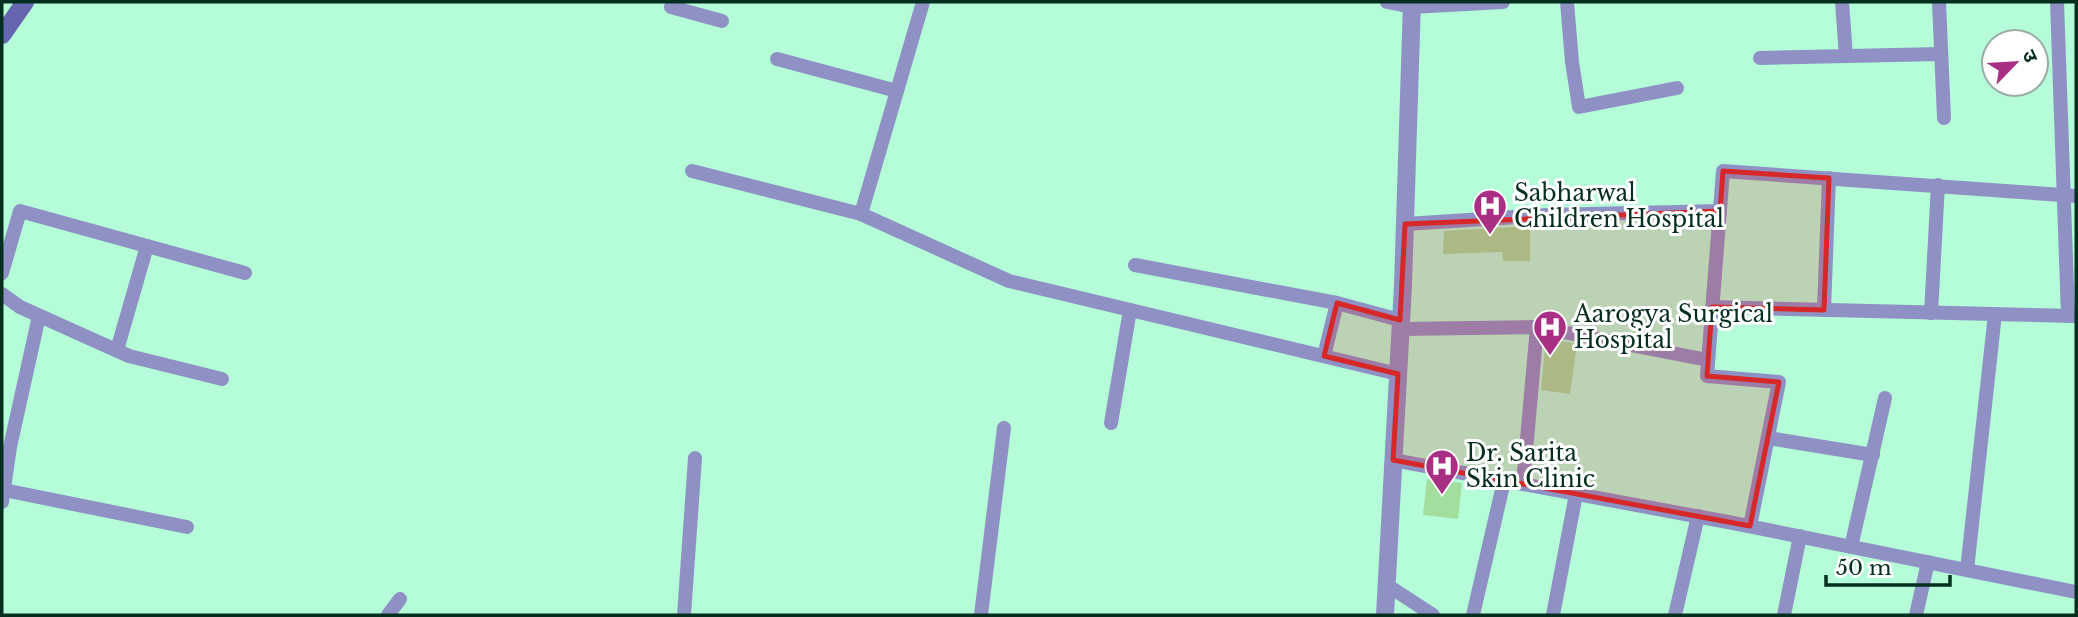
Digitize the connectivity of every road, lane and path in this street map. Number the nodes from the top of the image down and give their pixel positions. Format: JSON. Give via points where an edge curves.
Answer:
{"nodes":[{"id":1,"x":25,"y":2,"type":"edge"},
{"id":2,"x":673,"y":2,"type":"edge"},
{"id":3,"x":923,"y":2,"type":"edge"},
{"id":4,"x":1387,"y":2,"type":"edge"},
{"id":5,"x":1503,"y":2,"type":"edge"},
{"id":6,"x":1567,"y":2,"type":"edge"},
{"id":7,"x":1842,"y":2,"type":"edge"},
{"id":8,"x":1939,"y":2,"type":"edge"},
{"id":9,"x":2057,"y":2,"type":"edge"},
{"id":10,"x":1412,"y":4,"type":"edge"},
{"id":11,"x":722,"y":21,"type":"dead end"},
{"id":12,"x":2,"y":35,"type":"edge"},
{"id":13,"x":1941,"y":54,"type":"junction"},
{"id":14,"x":1846,"y":56,"type":"junction"},
{"id":15,"x":1760,"y":58,"type":"dead end"},
{"id":16,"x":777,"y":59,"type":"dead end"},
{"id":17,"x":1677,"y":88,"type":"dead end"},
{"id":18,"x":897,"y":91,"type":"junction"},
{"id":19,"x":1944,"y":118,"type":"dead end"},
{"id":20,"x":692,"y":171,"type":"dead end"},
{"id":21,"x":1829,"y":178,"type":"junction"},
{"id":22,"x":1938,"y":185,"type":"junction"},
{"id":23,"x":2070,"y":195,"type":"edge"},
{"id":24,"x":1720,"y":211,"type":"junction"},
{"id":25,"x":861,"y":214,"type":"junction"},
{"id":26,"x":1405,"y":224,"type":"junction"},
{"id":27,"x":147,"y":246,"type":"junction"},
{"id":28,"x":1135,"y":265,"type":"dead end"},
{"id":29,"x":2,"y":273,"type":"edge"},
{"id":30,"x":246,"y":273,"type":"dead end"},
{"id":31,"x":2,"y":294,"type":"edge"},
{"id":32,"x":1336,"y":303,"type":"junction"},
{"id":33,"x":1712,"y":307,"type":"junction"},
{"id":34,"x":1130,"y":310,"type":"junction"},
{"id":35,"x":1824,"y":310,"type":"junction"},
{"id":36,"x":1931,"y":313,"type":"junction"},
{"id":37,"x":1995,"y":314,"type":"junction"},
{"id":38,"x":39,"y":316,"type":"junction"},
{"id":39,"x":2072,"y":316,"type":"edge"},
{"id":40,"x":1400,"y":325,"type":"junction"},
{"id":41,"x":1537,"y":327,"type":"junction"},
{"id":42,"x":117,"y":350,"type":"junction"},
{"id":43,"x":1324,"y":356,"type":"junction"},
{"id":44,"x":1708,"y":360,"type":"junction"},
{"id":45,"x":1398,"y":374,"type":"junction"},
{"id":46,"x":222,"y":379,"type":"dead end"},
{"id":47,"x":1885,"y":398,"type":"dead end"},
{"id":48,"x":1111,"y":424,"type":"dead end"},
{"id":49,"x":1004,"y":428,"type":"dead end"},
{"id":50,"x":1768,"y":438,"type":"junction"},
{"id":51,"x":1873,"y":455,"type":"junction"},
{"id":52,"x":695,"y":458,"type":"dead end"},
{"id":53,"x":1393,"y":460,"type":"junction"},
{"id":54,"x":1504,"y":481,"type":"junction"},
{"id":55,"x":1523,"y":484,"type":"junction"},
{"id":56,"x":1576,"y":494,"type":"junction"},
{"id":57,"x":3,"y":496,"type":"edge"},
{"id":58,"x":1698,"y":516,"type":"junction"},
{"id":59,"x":1750,"y":526,"type":"junction"},
{"id":60,"x":187,"y":527,"type":"dead end"},
{"id":61,"x":1800,"y":536,"type":"junction"},
{"id":62,"x":1851,"y":547,"type":"junction"},
{"id":63,"x":1928,"y":562,"type":"junction"},
{"id":64,"x":1967,"y":570,"type":"junction"},
{"id":65,"x":1387,"y":585,"type":"junction"},
{"id":66,"x":2076,"y":592,"type":"edge"},
{"id":67,"x":400,"y":599,"type":"dead end"},
{"id":68,"x":388,"y":615,"type":"edge"},
{"id":69,"x":684,"y":615,"type":"edge"},
{"id":70,"x":981,"y":615,"type":"edge"},
{"id":71,"x":1385,"y":615,"type":"edge"},
{"id":72,"x":1433,"y":615,"type":"edge"},
{"id":73,"x":1473,"y":615,"type":"edge"},
{"id":74,"x":1553,"y":615,"type":"edge"},
{"id":75,"x":1675,"y":615,"type":"edge"},
{"id":76,"x":1784,"y":615,"type":"edge"},
{"id":77,"x":1916,"y":615,"type":"edge"}],
"edges":[{"from":1,"to":12,"type":"main road"},
{"from":2,"to":11,"type":"street","via":[[671,8]]},
{"from":3,"to":18,"type":"street"},
{"from":4,"to":10,"type":"street"},
{"from":5,"to":10,"type":"street"},
{"from":6,"to":17,"type":"street","via":[[1579,107]]},
{"from":7,"to":14,"type":"street"},
{"from":8,"to":13,"type":"street"},
{"from":9,"to":23,"type":"street"},
{"from":10,"to":26,"type":"street"},
{"from":13,"to":14,"type":"street"},
{"from":13,"to":19,"type":"street"},
{"from":14,"to":15,"type":"street"},
{"from":16,"to":18,"type":"street"},
{"from":18,"to":25,"type":"street"},
{"from":20,"to":25,"type":"street"},
{"from":21,"to":22,"type":"street"},
{"from":21,"to":24,"type":"street","via":[[1723,171]]},
{"from":21,"to":35,"type":"street"},
{"from":22,"to":23,"type":"street"},
{"from":22,"to":36,"type":"street"},
{"from":23,"to":39,"type":"street"},
{"from":24,"to":26,"type":"street"},
{"from":24,"to":33,"type":"street"},
{"from":25,"to":34,"type":"street","via":[[1009,281]]},
{"from":26,"to":40,"type":"street"},
{"from":27,"to":29,"type":"street","via":[[20,211]]},
{"from":27,"to":30,"type":"street"},
{"from":27,"to":42,"type":"street"},
{"from":28,"to":32,"type":"street"},
{"from":31,"to":38,"type":"street"},
{"from":32,"to":40,"type":"street"},
{"from":32,"to":43,"type":"street"},
{"from":33,"to":35,"type":"street"},
{"from":33,"to":44,"type":"street"},
{"from":34,"to":43,"type":"street"},
{"from":34,"to":48,"type":"street"},
{"from":35,"to":36,"type":"street"},
{"from":36,"to":37,"type":"street"},
{"from":37,"to":39,"type":"street"},
{"from":37,"to":64,"type":"street"},
{"from":38,"to":42,"type":"street"},
{"from":38,"to":57,"type":"street"},
{"from":40,"to":41,"type":"street"},
{"from":40,"to":45,"type":"street"},
{"from":41,"to":44,"type":"street"},
{"from":41,"to":55,"type":"street"},
{"from":42,"to":46,"type":"street"},
{"from":43,"to":45,"type":"street"},
{"from":44,"to":50,"type":"street","via":[[1707,376],[1779,382]]},
{"from":45,"to":53,"type":"street"},
{"from":47,"to":51,"type":"street"},
{"from":49,"to":70,"type":"street"},
{"from":50,"to":51,"type":"street"},
{"from":50,"to":59,"type":"street"},
{"from":51,"to":62,"type":"street"},
{"from":52,"to":69,"type":"street"},
{"from":53,"to":54,"type":"street"},
{"from":53,"to":65,"type":"street"},
{"from":54,"to":55,"type":"street"},
{"from":54,"to":73,"type":"street"},
{"from":55,"to":56,"type":"street"},
{"from":56,"to":58,"type":"street"},
{"from":56,"to":74,"type":"street"},
{"from":57,"to":60,"type":"street"},
{"from":58,"to":59,"type":"street"},
{"from":58,"to":75,"type":"street"},
{"from":59,"to":61,"type":"street"},
{"from":61,"to":62,"type":"street"},
{"from":61,"to":76,"type":"street"},
{"from":62,"to":63,"type":"street"},
{"from":63,"to":64,"type":"street"},
{"from":63,"to":77,"type":"street"},
{"from":64,"to":66,"type":"street"},
{"from":65,"to":71,"type":"street"},
{"from":65,"to":72,"type":"street"},
{"from":67,"to":68,"type":"street"}]}
